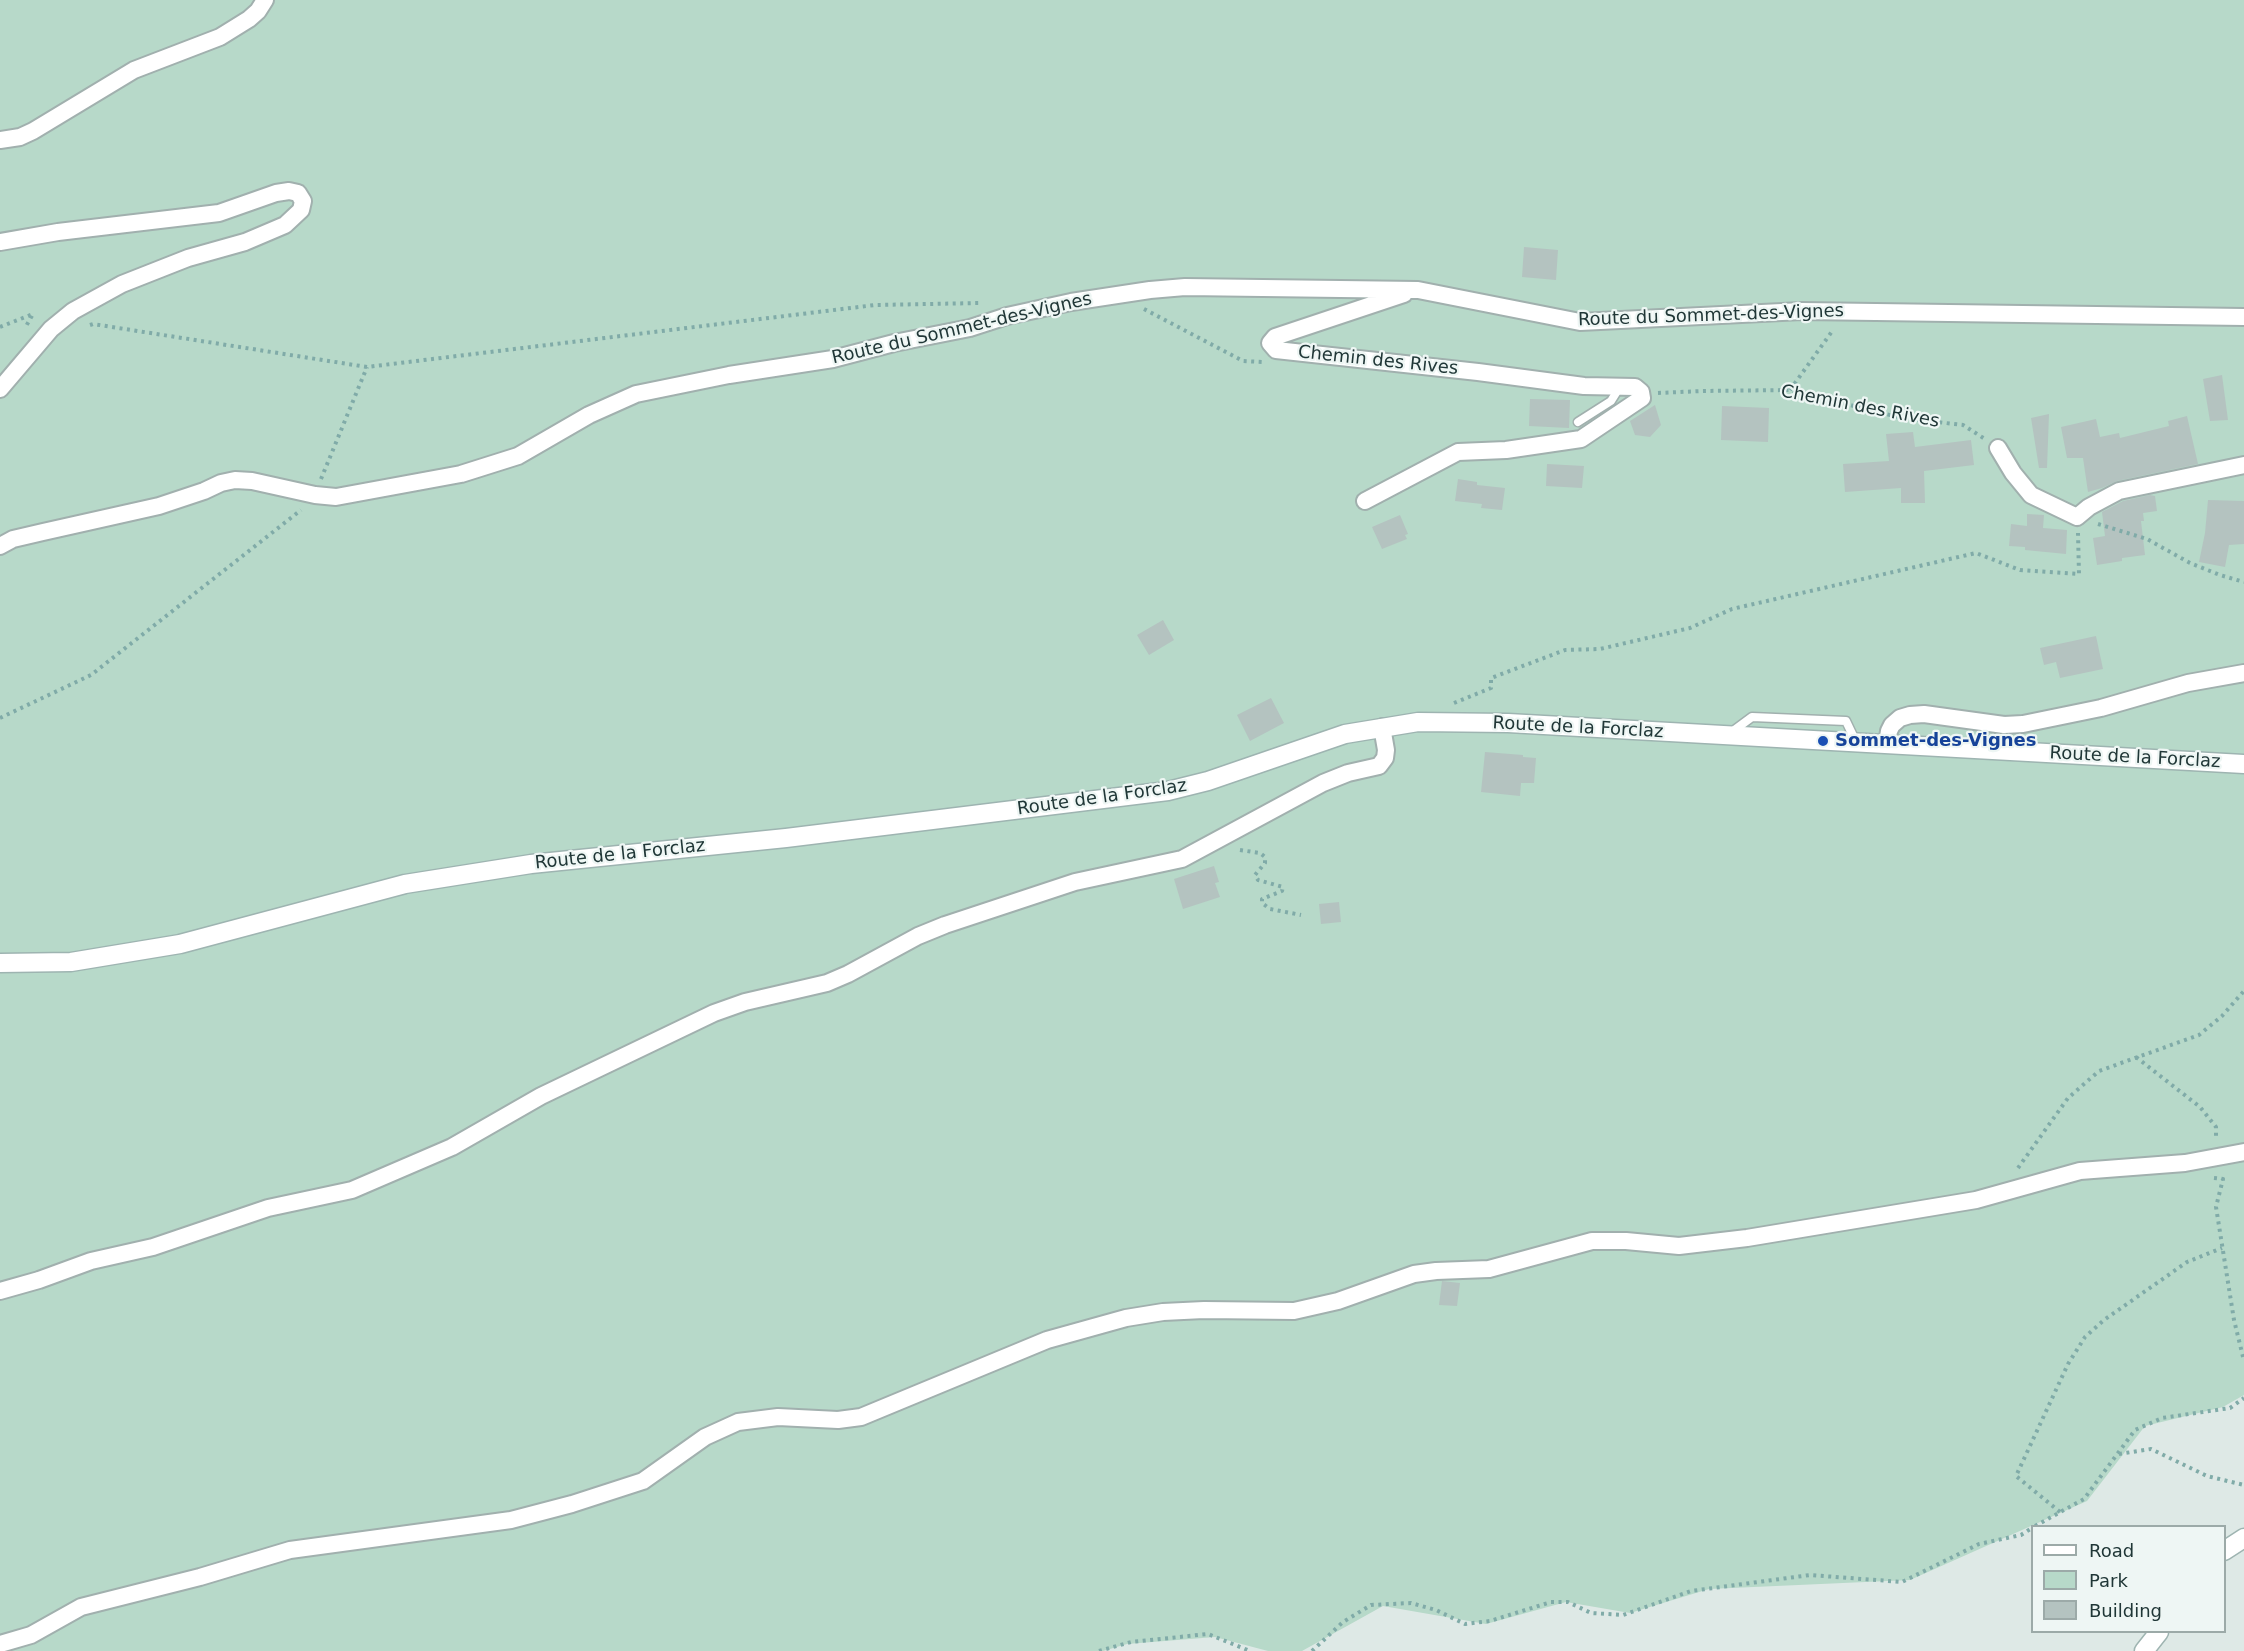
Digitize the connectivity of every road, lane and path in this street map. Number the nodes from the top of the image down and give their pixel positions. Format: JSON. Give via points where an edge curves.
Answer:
{"nodes":[{"id":1,"x":266,"y":0,"type":"edge"},
{"id":2,"x":0,"y":140,"type":"edge"},
{"id":3,"x":0,"y":242,"type":"edge"},
{"id":4,"x":1418,"y":290,"type":"junction"},
{"id":5,"x":990,"y":303,"type":"dead end"},
{"id":6,"x":1845,"y":312,"type":"junction"},
{"id":7,"x":2244,"y":317,"type":"edge"},
{"id":8,"x":0,"y":327,"type":"edge"},
{"id":9,"x":82,"y":328,"type":"dead end"},
{"id":10,"x":22,"y":334,"type":"dead end"},
{"id":11,"x":367,"y":368,"type":"junction"},
{"id":12,"x":1617,"y":388,"type":"junction"},
{"id":13,"x":0,"y":389,"type":"edge"},
{"id":14,"x":1790,"y":390,"type":"junction"},
{"id":15,"x":1643,"y":394,"type":"junction"},
{"id":16,"x":1578,"y":422,"type":"dead end"},
{"id":17,"x":1998,"y":448,"type":"joint"},
{"id":18,"x":2244,"y":465,"type":"edge"},
{"id":19,"x":315,"y":495,"type":"junction"},
{"id":20,"x":1365,"y":501,"type":"dead end"},
{"id":21,"x":2077,"y":517,"type":"junction"},
{"id":22,"x":0,"y":546,"type":"edge"},
{"id":23,"x":2244,"y":582,"type":"edge"},
{"id":24,"x":2244,"y":674,"type":"edge"},
{"id":25,"x":0,"y":718,"type":"edge"},
{"id":26,"x":1428,"y":722,"type":"junction"},
{"id":27,"x":1382,"y":727,"type":"junction"},
{"id":28,"x":1887,"y":744,"type":"junction"},
{"id":29,"x":2244,"y":764,"type":"edge"},
{"id":30,"x":1209,"y":845,"type":"junction"},
{"id":31,"x":1301,"y":915,"type":"dead end"},
{"id":32,"x":0,"y":963,"type":"edge"},
{"id":33,"x":2244,"y":991,"type":"edge"},
{"id":34,"x":2136,"y":1056,"type":"junction"},
{"id":35,"x":2244,"y":1152,"type":"edge"},
{"id":36,"x":2217,"y":1158,"type":"junction"},
{"id":37,"x":2212,"y":1178,"type":"dead end"},
{"id":38,"x":2004,"y":1192,"type":"junction"},
{"id":39,"x":2222,"y":1248,"type":"junction"},
{"id":40,"x":0,"y":1291,"type":"edge"},
{"id":41,"x":2244,"y":1361,"type":"edge"},
{"id":42,"x":2244,"y":1398,"type":"edge"},
{"id":43,"x":2119,"y":1454,"type":"junction"},
{"id":44,"x":2244,"y":1485,"type":"edge"},
{"id":45,"x":2060,"y":1512,"type":"junction"},
{"id":46,"x":2037,"y":1525,"type":"edge"},
{"id":47,"x":2031,"y":1529,"type":"edge"},
{"id":48,"x":2244,"y":1538,"type":"edge"},
{"id":49,"x":2226,"y":1550,"type":"edge"},
{"id":50,"x":2157,"y":1633,"type":"edge"},
{"id":51,"x":0,"y":1644,"type":"edge"},
{"id":52,"x":1099,"y":1651,"type":"edge"},
{"id":53,"x":1250,"y":1651,"type":"edge"},
{"id":54,"x":1312,"y":1651,"type":"edge"},
{"id":55,"x":2144,"y":1651,"type":"edge"}],
"edges":[{"from":1,"to":2,"type":"street","via":[[258,12],[220,37],[134,70],[33,131]]},
{"from":3,"to":13,"type":"street","via":[[219,213],[289,191],[298,193],[303,201],[302,210],[285,225],[122,284],[81,306],[51,329]]},
{"from":4,"to":6,"type":"street","name":"Route du Sommet-des-Vignes","via":[[1580,322]]},
{"from":4,"to":12,"type":"street","name":"Chemin des Rives","via":[[1275,337],[1270,343],[1276,350]]},
{"from":4,"to":19,"type":"street","name":"Route du Sommet-des-Vignes","via":[[1185,287],[1071,302],[833,359],[661,387],[613,402],[518,456],[491,465],[336,497]]},
{"from":5,"to":11,"type":"path","via":[[874,305]]},
{"from":6,"to":7,"type":"street","name":"Route du Sommet-des-Vignes"},
{"from":6,"to":14,"type":"path"},
{"from":8,"to":10,"type":"path","via":[[33,314]]},
{"from":9,"to":11,"type":"path","via":[[93,324]]},
{"from":11,"to":19,"type":"path"},
{"from":12,"to":15,"type":"street","name":"Chemin des Rives","via":[[1637,387]]},
{"from":12,"to":16,"type":"lane","via":[[1611,400]]},
{"from":14,"to":15,"type":"path","name":"Chemin des Rives"},
{"from":14,"to":17,"type":"path","name":"Chemin des Rives","via":[[1902,418],[1963,425]]},
{"from":15,"to":20,"type":"street","via":[[1637,403],[1581,440],[1458,452]]},
{"from":17,"to":21,"type":"street","via":[[2031,495]]},
{"from":18,"to":21,"type":"street","via":[[2119,491]]},
{"from":19,"to":22,"type":"street","name":"Route du Sommet-des-Vignes","via":[[252,480],[235,480],[159,506],[43,532]]},
{"from":19,"to":25,"type":"path","via":[[313,501],[91,675]]},
{"from":21,"to":23,"type":"path","via":[[2147,539],[2190,563]]},
{"from":21,"to":26,"type":"path","via":[[2079,574],[2020,570],[1976,553],[1964,555],[1732,609],[1690,628],[1600,649],[1565,650],[1491,678],[1491,688],[1450,704]]},
{"from":24,"to":28,"type":"street","via":[[2208,679],[2023,724],[1910,714],[1892,725]]},
{"from":26,"to":27,"type":"main road","name":"Route de la Forclaz"},
{"from":26,"to":28,"type":"main road","name":"Route de la Forclaz"},
{"from":27,"to":30,"type":"street","via":[[1386,750],[1379,766],[1334,777]]},
{"from":27,"to":32,"type":"main road","name":"Route de la Forclaz","via":[[1328,739],[1168,791],[786,838],[531,864],[405,884],[180,944],[71,962]]},
{"from":28,"to":29,"type":"main road","name":"Route de la Forclaz"},
{"from":30,"to":31,"type":"path","via":[[1260,853],[1265,863],[1255,875],[1258,880],[1283,887],[1262,899],[1262,903],[1270,909]]},
{"from":30,"to":40,"type":"street","via":[[1182,859],[1075,882],[945,925],[827,983],[714,1013],[541,1096],[452,1147],[352,1190],[268,1208],[153,1247]]},
{"from":33,"to":34,"type":"path","via":[[2199,1035]]},
{"from":34,"to":36,"type":"path","via":[[2200,1107],[2216,1127]]},
{"from":34,"to":38,"type":"path","via":[[2098,1071],[2068,1098]]},
{"from":35,"to":36,"type":"street"},
{"from":36,"to":38,"type":"street","via":[[2080,1171]]},
{"from":37,"to":39,"type":"path","via":[[2223,1179],[2216,1207]]},
{"from":38,"to":51,"type":"street","via":[[1747,1238],[1679,1246],[1618,1240],[1584,1242],[1489,1269],[1414,1274],[1344,1300],[1294,1311],[1190,1310],[1126,1318],[1047,1340],[861,1417],[778,1417],[728,1426],[644,1481],[572,1504],[501,1522],[290,1550],[200,1578],[81,1607],[31,1635]]},
{"from":39,"to":41,"type":"path"},
{"from":39,"to":45,"type":"path","via":[[2187,1262],[2104,1320],[2085,1337],[2068,1364],[2016,1476]]},
{"from":42,"to":43,"type":"path","via":[[2230,1408],[2162,1418],[2135,1430]]},
{"from":43,"to":44,"type":"path","via":[[2151,1449],[2207,1476]]},
{"from":43,"to":45,"type":"path","via":[[2084,1499]]},
{"from":45,"to":46,"type":"path"},
{"from":47,"to":54,"type":"path","via":[[2021,1535],[1979,1544],[1902,1582],[1810,1575],[1691,1591],[1623,1615],[1591,1613],[1568,1602],[1551,1602],[1490,1621],[1465,1624],[1436,1610],[1411,1604],[1371,1605],[1343,1622]]},
{"from":48,"to":49,"type":"main road"},
{"from":50,"to":55,"type":"main road"},
{"from":52,"to":53,"type":"path","via":[[1131,1642],[1208,1634]]}]}
